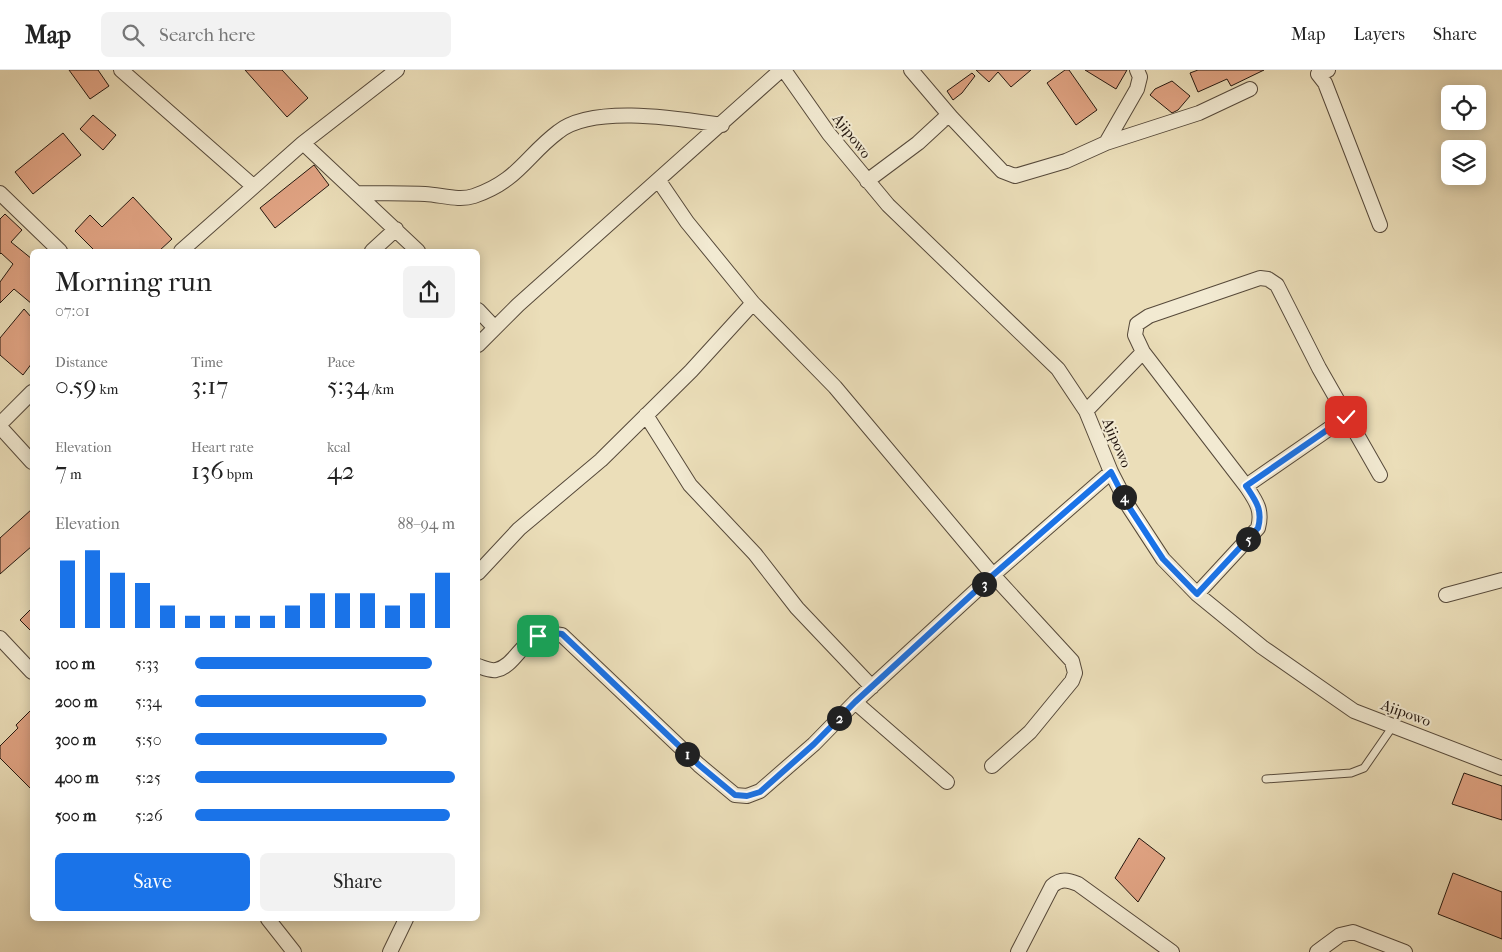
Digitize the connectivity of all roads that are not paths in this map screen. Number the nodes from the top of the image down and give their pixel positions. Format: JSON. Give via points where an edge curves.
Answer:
{"nodes":[{"id":1,"x":397,"y":70,"type":"edge"},
{"id":2,"x":783,"y":70,"type":"edge"},
{"id":3,"x":911,"y":70,"type":"edge"},
{"id":4,"x":1138,"y":70,"type":"edge"},
{"id":5,"x":125,"y":71,"type":"edge"},
{"id":6,"x":1319,"y":71,"type":"edge"},
{"id":7,"x":1250,"y":89,"type":"dead end"},
{"id":8,"x":951,"y":117,"type":"junction"},
{"id":9,"x":722,"y":125,"type":"junction"},
{"id":10,"x":303,"y":142,"type":"junction"},
{"id":11,"x":1106,"y":143,"type":"junction"},
{"id":12,"x":658,"y":181,"type":"junction"},
{"id":13,"x":868,"y":181,"type":"junction"},
{"id":14,"x":253,"y":186,"type":"junction"},
{"id":15,"x":0,"y":193,"type":"edge"},
{"id":16,"x":357,"y":193,"type":"junction"},
{"id":17,"x":1380,"y":225,"type":"dead end"},
{"id":18,"x":396,"y":229,"type":"junction"},
{"id":19,"x":58,"y":249,"type":"edge"},
{"id":20,"x":183,"y":249,"type":"edge"},
{"id":21,"x":374,"y":249,"type":"edge"},
{"id":22,"x":416,"y":249,"type":"edge"},
{"id":23,"x":753,"y":303,"type":"junction"},
{"id":24,"x":480,"y":312,"type":"edge"},
{"id":25,"x":495,"y":328,"type":"junction"},
{"id":26,"x":480,"y":343,"type":"edge"},
{"id":27,"x":1143,"y":352,"type":"junction"},
{"id":28,"x":30,"y":394,"type":"edge"},
{"id":29,"x":1086,"y":410,"type":"junction"},
{"id":30,"x":646,"y":415,"type":"junction"},
{"id":31,"x":1346,"y":417,"type":"junction"},
{"id":32,"x":0,"y":425,"type":"edge"},
{"id":33,"x":30,"y":460,"type":"edge"},
{"id":34,"x":1111,"y":472,"type":"junction"},
{"id":35,"x":1380,"y":475,"type":"dead end"},
{"id":36,"x":1246,"y":486,"type":"junction"},
{"id":37,"x":480,"y":571,"type":"edge"},
{"id":38,"x":993,"y":575,"type":"junction"},
{"id":39,"x":1502,"y":580,"type":"edge"},
{"id":40,"x":1197,"y":594,"type":"junction"},
{"id":41,"x":1446,"y":595,"type":"dead end"},
{"id":42,"x":0,"y":638,"type":"edge"},
{"id":43,"x":480,"y":667,"type":"edge"},
{"id":44,"x":30,"y":670,"type":"edge"},
{"id":45,"x":872,"y":687,"type":"junction"},
{"id":46,"x":855,"y":702,"type":"junction"},
{"id":47,"x":1393,"y":726,"type":"junction"},
{"id":48,"x":992,"y":766,"type":"dead end"},
{"id":49,"x":1502,"y":768,"type":"edge"},
{"id":50,"x":1266,"y":779,"type":"dead end"},
{"id":51,"x":947,"y":782,"type":"dead end"},
{"id":52,"x":270,"y":921,"type":"edge"},
{"id":53,"x":405,"y":921,"type":"edge"},
{"id":54,"x":294,"y":952,"type":"edge"},
{"id":55,"x":390,"y":952,"type":"edge"},
{"id":56,"x":1018,"y":952,"type":"edge"},
{"id":57,"x":1172,"y":952,"type":"edge"},
{"id":58,"x":1317,"y":952,"type":"edge"},
{"id":59,"x":1405,"y":952,"type":"edge"}],
"edges":[{"from":1,"to":10,"type":"street"},
{"from":2,"to":9,"type":"street"},
{"from":2,"to":13,"type":"street","name":"Ajipowo"},
{"from":3,"to":8,"type":"street"},
{"from":4,"to":11,"type":"street","via":[[1137,89]]},
{"from":5,"to":14,"type":"street"},
{"from":6,"to":17,"type":"street"},
{"from":7,"to":11,"type":"street","via":[[1199,113]]},
{"from":8,"to":11,"type":"street","via":[[1002,171],[1015,176],[1066,161]]},
{"from":8,"to":13,"type":"street","via":[[944,119]]},
{"from":9,"to":12,"type":"street"},
{"from":9,"to":16,"type":"street","via":[[659,116],[603,117],[572,124],[558,131],[514,175],[474,196]]},
{"from":10,"to":14,"type":"street"},
{"from":10,"to":16,"type":"street"},
{"from":12,"to":23,"type":"street"},
{"from":12,"to":25,"type":"street"},
{"from":13,"to":29,"type":"street","name":"Ajipowo","via":[[888,205],[1058,369]]},
{"from":14,"to":20,"type":"street"},
{"from":15,"to":19,"type":"street"},
{"from":16,"to":18,"type":"street"},
{"from":18,"to":21,"type":"street"},
{"from":18,"to":22,"type":"street"},
{"from":23,"to":30,"type":"street"},
{"from":23,"to":38,"type":"street","via":[[835,387]]},
{"from":24,"to":25,"type":"street"},
{"from":25,"to":26,"type":"street"},
{"from":27,"to":29,"type":"street"},
{"from":27,"to":31,"type":"street","via":[[1135,335],[1137,324],[1149,316],[1252,280],[1268,279],[1277,285]]},
{"from":27,"to":36,"type":"street"},
{"from":28,"to":32,"type":"street"},
{"from":29,"to":34,"type":"street","name":"Ajipowo"},
{"from":30,"to":37,"type":"street","via":[[568,490],[519,530]]},
{"from":30,"to":45,"type":"street","via":[[690,485],[755,554],[797,608]]},
{"from":31,"to":35,"type":"street"},
{"from":31,"to":36,"type":"street"},
{"from":32,"to":33,"type":"street"},
{"from":34,"to":38,"type":"street"},
{"from":34,"to":40,"type":"street","name":"Ajipowo","via":[[1129,507],[1163,559]]},
{"from":36,"to":40,"type":"street","via":[[1259,505],[1261,518],[1258,528]]},
{"from":38,"to":45,"type":"street"},
{"from":38,"to":48,"type":"street","via":[[1072,661],[1075,673],[1030,732]]},
{"from":39,"to":41,"type":"street"},
{"from":40,"to":47,"type":"street","name":"Ajipowo","via":[[1262,648],[1334,698],[1354,711]]},
{"from":42,"to":44,"type":"street"},
{"from":43,"to":46,"type":"street","via":[[490,670],[502,668],[531,639],[562,634],[628,700],[735,795],[760,792]]},
{"from":45,"to":46,"type":"street"},
{"from":46,"to":51,"type":"street"},
{"from":47,"to":49,"type":"street","name":"Ajipowo"},
{"from":47,"to":50,"type":"lane","via":[[1364,768],[1351,773]]},
{"from":52,"to":54,"type":"street"},
{"from":53,"to":55,"type":"street"},
{"from":56,"to":57,"type":"street","via":[[1052,886],[1066,879],[1078,884]]},
{"from":58,"to":59,"type":"street","via":[[1340,935],[1352,932]]}]}
